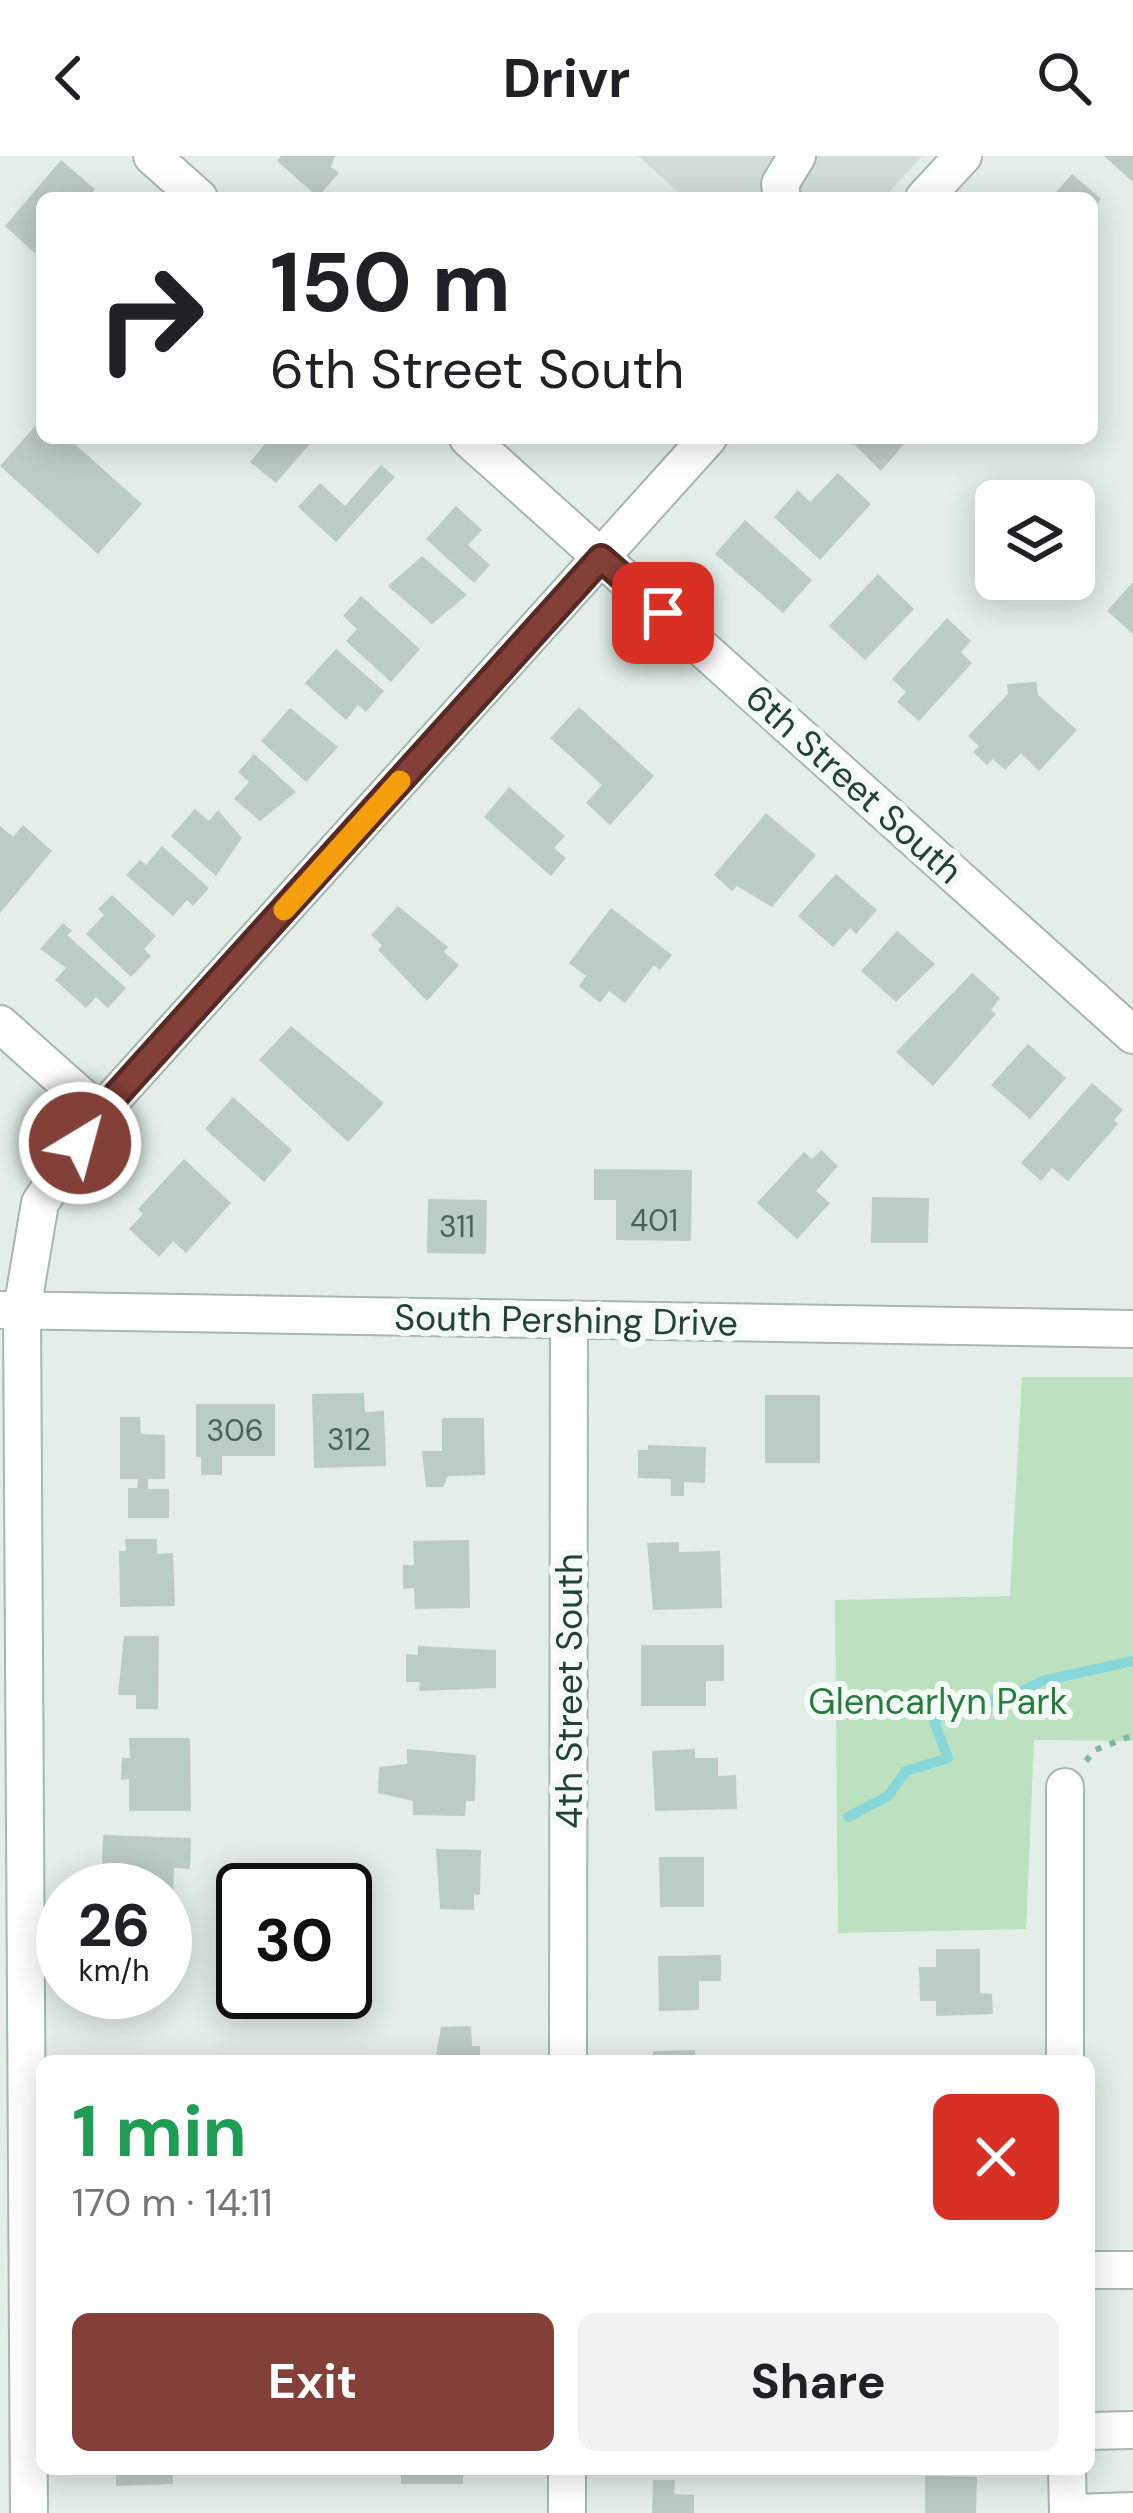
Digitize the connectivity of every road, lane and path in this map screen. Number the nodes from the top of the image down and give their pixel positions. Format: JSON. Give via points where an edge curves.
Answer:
{"nodes":[{"id":1,"x":152,"y":156,"type":"edge"},
{"id":2,"x":796,"y":156,"type":"edge"},
{"id":3,"x":963,"y":156,"type":"edge"},
{"id":4,"x":193,"y":192,"type":"edge"},
{"id":5,"x":781,"y":192,"type":"edge"},
{"id":6,"x":930,"y":192,"type":"edge"},
{"id":7,"x":475,"y":444,"type":"edge"},
{"id":8,"x":704,"y":444,"type":"edge"},
{"id":9,"x":601,"y":558,"type":"junction"},
{"id":10,"x":0,"y":1024,"type":"edge"},
{"id":11,"x":1133,"y":1035,"type":"edge"},
{"id":12,"x":100,"y":1113,"type":"junction"},
{"id":13,"x":11,"y":1310,"type":"edge"},
{"id":14,"x":569,"y":1320,"type":"junction"},
{"id":15,"x":1133,"y":1329,"type":"edge"},
{"id":16,"x":1133,"y":1735,"type":"edge"},
{"id":17,"x":1065,"y":1787,"type":"joint"},
{"id":18,"x":568,"y":2055,"type":"edge"},
{"id":19,"x":1065,"y":2055,"type":"edge"},
{"id":20,"x":1095,"y":2270,"type":"edge"},
{"id":21,"x":1133,"y":2270,"type":"edge"},
{"id":22,"x":1133,"y":2430,"type":"edge"},
{"id":23,"x":1095,"y":2432,"type":"edge"},
{"id":24,"x":568,"y":2475,"type":"edge"},
{"id":25,"x":1068,"y":2475,"type":"edge"},
{"id":26,"x":1133,"y":2511,"type":"edge"},
{"id":27,"x":28,"y":2513,"type":"edge"},
{"id":28,"x":567,"y":2513,"type":"edge"},
{"id":29,"x":1071,"y":2513,"type":"edge"}],
"edges":[{"from":1,"to":4,"type":"street"},
{"from":2,"to":5,"type":"street"},
{"from":3,"to":6,"type":"street"},
{"from":7,"to":9,"type":"street","name":"6th Street South"},
{"from":8,"to":9,"type":"street"},
{"from":9,"to":11,"type":"street","name":"6th Street South"},
{"from":9,"to":12,"type":"street"},
{"from":10,"to":12,"type":"street"},
{"from":12,"to":13,"type":"street","via":[[40,1203]]},
{"from":13,"to":14,"type":"street","name":"South Pershing Drive"},
{"from":13,"to":27,"type":"street"},
{"from":14,"to":15,"type":"street","name":"South Pershing Drive"},
{"from":14,"to":18,"type":"street","name":"4th Street South"},
{"from":16,"to":17,"type":"path","via":[[1095,1750]]},
{"from":17,"to":19,"type":"street"},
{"from":20,"to":21,"type":"street"},
{"from":22,"to":23,"type":"street"},
{"from":24,"to":28,"type":"street"},
{"from":25,"to":29,"type":"street"},
{"from":26,"to":29,"type":"street"}]}
